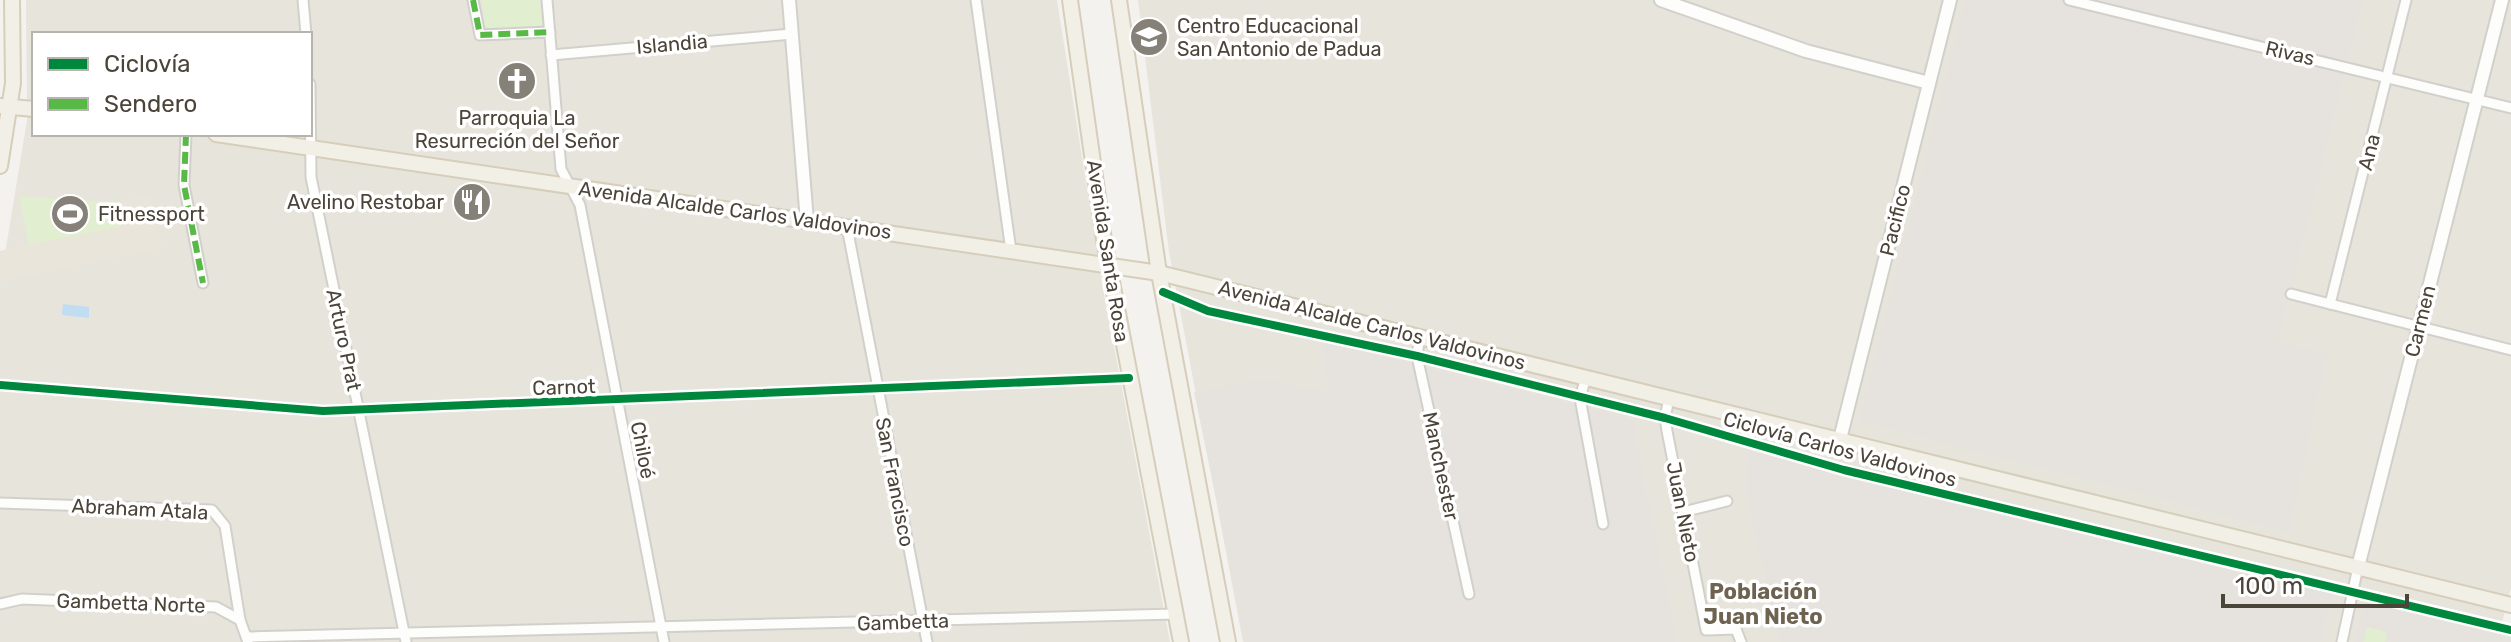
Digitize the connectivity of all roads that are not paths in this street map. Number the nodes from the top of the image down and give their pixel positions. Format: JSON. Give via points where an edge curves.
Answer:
{"nodes":[{"id":1,"x":12,"y":0,"type":"edge"},
{"id":2,"x":303,"y":0,"type":"edge"},
{"id":3,"x":473,"y":0,"type":"edge"},
{"id":4,"x":547,"y":0,"type":"edge"},
{"id":5,"x":789,"y":0,"type":"edge"},
{"id":6,"x":976,"y":0,"type":"edge"},
{"id":7,"x":1070,"y":0,"type":"edge"},
{"id":8,"x":1119,"y":0,"type":"edge"},
{"id":9,"x":1661,"y":0,"type":"edge"},
{"id":10,"x":1950,"y":0,"type":"edge"},
{"id":11,"x":2069,"y":0,"type":"edge"},
{"id":12,"x":2406,"y":0,"type":"edge"},
{"id":13,"x":2502,"y":0,"type":"edge"},
{"id":14,"x":306,"y":32,"type":"edge"},
{"id":15,"x":550,"y":32,"type":"junction"},
{"id":16,"x":792,"y":34,"type":"junction"},
{"id":17,"x":551,"y":55,"type":"junction"},
{"id":18,"x":2387,"y":76,"type":"junction"},
{"id":19,"x":1929,"y":83,"type":"junction"},
{"id":20,"x":2475,"y":99,"type":"junction"},
{"id":21,"x":5,"y":106,"type":"edge"},
{"id":22,"x":312,"y":107,"type":"edge"},
{"id":23,"x":2511,"y":108,"type":"edge"},
{"id":24,"x":32,"y":109,"type":"edge"},
{"id":25,"x":312,"y":128,"type":"edge"},
{"id":26,"x":186,"y":136,"type":"edge"},
{"id":27,"x":229,"y":136,"type":"edge"},
{"id":28,"x":311,"y":136,"type":"edge"},
{"id":29,"x":310,"y":148,"type":"junction"},
{"id":30,"x":0,"y":166,"type":"edge"},
{"id":31,"x":569,"y":185,"type":"junction"},
{"id":32,"x":807,"y":221,"type":"junction"},
{"id":33,"x":847,"y":227,"type":"junction"},
{"id":34,"x":1011,"y":251,"type":"junction"},
{"id":35,"x":1109,"y":265,"type":"junction"},
{"id":36,"x":1159,"y":273,"type":"junction"},
{"id":37,"x":203,"y":283,"type":"dead end"},
{"id":38,"x":2291,"y":294,"type":"dead end"},
{"id":39,"x":2330,"y":304,"type":"junction"},
{"id":40,"x":2419,"y":327,"type":"junction"},
{"id":41,"x":1420,"y":336,"type":"junction"},
{"id":42,"x":2511,"y":350,"type":"edge"},
{"id":43,"x":1586,"y":377,"type":"junction"},
{"id":44,"x":1129,"y":378,"type":"junction"},
{"id":45,"x":0,"y":385,"type":"edge"},
{"id":46,"x":877,"y":389,"type":"junction"},
{"id":47,"x":1669,"y":398,"type":"junction"},
{"id":48,"x":616,"y":401,"type":"junction"},
{"id":49,"x":358,"y":410,"type":"junction"},
{"id":50,"x":1840,"y":439,"type":"junction"},
{"id":51,"x":1727,"y":501,"type":"dead end"},
{"id":52,"x":0,"y":503,"type":"edge"},
{"id":53,"x":1683,"y":512,"type":"junction"},
{"id":54,"x":1603,"y":524,"type":"dead end"},
{"id":55,"x":2358,"y":567,"type":"junction"},
{"id":56,"x":1469,"y":594,"type":"dead end"},
{"id":57,"x":0,"y":604,"type":"edge"},
{"id":58,"x":2511,"y":605,"type":"edge"},
{"id":59,"x":1175,"y":614,"type":"junction"},
{"id":60,"x":240,"y":620,"type":"junction"},
{"id":61,"x":923,"y":621,"type":"junction"},
{"id":62,"x":661,"y":629,"type":"junction"},
{"id":63,"x":406,"y":639,"type":"edge"},
{"id":64,"x":247,"y":640,"type":"edge"},
{"id":65,"x":664,"y":642,"type":"edge"},
{"id":66,"x":927,"y":642,"type":"edge"},
{"id":67,"x":1181,"y":642,"type":"edge"},
{"id":68,"x":1228,"y":642,"type":"edge"},
{"id":69,"x":1741,"y":642,"type":"edge"},
{"id":70,"x":2342,"y":642,"type":"edge"}],
"edges":[{"from":1,"to":21,"type":"main road","via":[[14,48]]},
{"from":2,"to":14,"type":"street"},
{"from":3,"to":15,"type":"street","via":[[480,35]]},
{"from":4,"to":15,"type":"street","name":"Chiloé"},
{"from":5,"to":16,"type":"street"},
{"from":6,"to":34,"type":"street"},
{"from":7,"to":35,"type":"main road","name":"Avenida Santa Rosa"},
{"from":8,"to":36,"type":"main road"},
{"from":9,"to":19,"type":"street","via":[[1806,51]]},
{"from":10,"to":19,"type":"street","name":"Pacifico"},
{"from":11,"to":18,"type":"street","name":"Rivas"},
{"from":12,"to":18,"type":"street","name":"Ana"},
{"from":13,"to":20,"type":"street","name":"Carmen"},
{"from":15,"to":17,"type":"street","name":"Chiloé"},
{"from":16,"to":17,"type":"street","name":"Islandia"},
{"from":16,"to":32,"type":"street"},
{"from":17,"to":31,"type":"street","name":"Chiloé","via":[[561,169]]},
{"from":18,"to":20,"type":"street","name":"Rivas"},
{"from":18,"to":39,"type":"street","name":"Ana"},
{"from":19,"to":50,"type":"street","name":"Pacifico"},
{"from":20,"to":23,"type":"street","name":"Rivas"},
{"from":20,"to":40,"type":"street","name":"Carmen"},
{"from":21,"to":24,"type":"main road"},
{"from":21,"to":30,"type":"main road"},
{"from":22,"to":25,"type":"street","name":"Arturo Prat"},
{"from":26,"to":37,"type":"street","via":[[184,185]]},
{"from":27,"to":29,"type":"main road","name":"Avenida Alcalde Carlos Valdovinos"},
{"from":28,"to":29,"type":"street","name":"Arturo Prat"},
{"from":29,"to":31,"type":"main road","name":"Avenida Alcalde Carlos Valdovinos"},
{"from":29,"to":49,"type":"street","name":"Arturo Prat","via":[[314,197]]},
{"from":31,"to":32,"type":"main road","name":"Avenida Alcalde Carlos Valdovinos"},
{"from":31,"to":48,"type":"street","name":"Chiloé","via":[[581,211]]},
{"from":32,"to":33,"type":"main road","name":"Avenida Alcalde Carlos Valdovinos"},
{"from":33,"to":34,"type":"main road","name":"Avenida Alcalde Carlos Valdovinos"},
{"from":33,"to":46,"type":"street","name":"San Francisco"},
{"from":34,"to":35,"type":"main road","name":"Avenida Alcalde Carlos Valdovinos"},
{"from":35,"to":36,"type":"main road","name":"Avenida Alcalde Carlos Valdovinos"},
{"from":35,"to":44,"type":"main road","name":"Avenida Santa Rosa"},
{"from":36,"to":41,"type":"main road","name":"Avenida Alcalde Carlos Valdovinos"},
{"from":36,"to":68,"type":"main road"},
{"from":38,"to":39,"type":"street"},
{"from":39,"to":40,"type":"street"},
{"from":40,"to":42,"type":"street"},
{"from":40,"to":55,"type":"street","name":"Carmen"},
{"from":41,"to":43,"type":"main road","name":"Avenida Alcalde Carlos Valdovinos"},
{"from":41,"to":56,"type":"street","name":"Manchester","via":[[1417,356]]},
{"from":43,"to":47,"type":"main road","name":"Avenida Alcalde Carlos Valdovinos"},
{"from":43,"to":54,"type":"street","via":[[1580,398]]},
{"from":44,"to":46,"type":"street","name":"Carnot"},
{"from":44,"to":59,"type":"main road","name":"Avenida Santa Rosa"},
{"from":45,"to":49,"type":"street","name":"Carnot","via":[[299,410]]},
{"from":46,"to":48,"type":"street","name":"Carnot"},
{"from":46,"to":61,"type":"street","name":"San Francisco"},
{"from":47,"to":50,"type":"main road","name":"Avenida Alcalde Carlos Valdovinos"},
{"from":47,"to":53,"type":"street","name":"Juan Nieto","via":[[1665,418]]},
{"from":48,"to":49,"type":"street","name":"Carnot"},
{"from":48,"to":62,"type":"street","name":"Chiloé"},
{"from":49,"to":63,"type":"street","name":"Arturo Prat"},
{"from":50,"to":55,"type":"main road","name":"Avenida Alcalde Carlos Valdovinos"},
{"from":51,"to":53,"type":"street"},
{"from":52,"to":60,"type":"street","name":"Abraham Atala","via":[[212,510],[225,526]]},
{"from":53,"to":69,"type":"street","name":"Juan Nieto","via":[[1706,630],[1736,629]]},
{"from":55,"to":58,"type":"main road","name":"Avenida Alcalde Carlos Valdovinos"},
{"from":55,"to":70,"type":"street","name":"Carmen"},
{"from":57,"to":60,"type":"street","name":"Gambetta Norte","via":[[22,599],[210,606]]},
{"from":59,"to":61,"type":"street","name":"Gambetta"},
{"from":59,"to":67,"type":"main road","name":"Avenida Santa Rosa"},
{"from":60,"to":64,"type":"street"},
{"from":61,"to":62,"type":"street","name":"Gambetta"},
{"from":61,"to":66,"type":"street","name":"San Francisco"},
{"from":62,"to":63,"type":"street","name":"Gambetta"},
{"from":62,"to":65,"type":"street","name":"Chiloé"},
{"from":63,"to":64,"type":"street","name":"Gambetta"}]}
